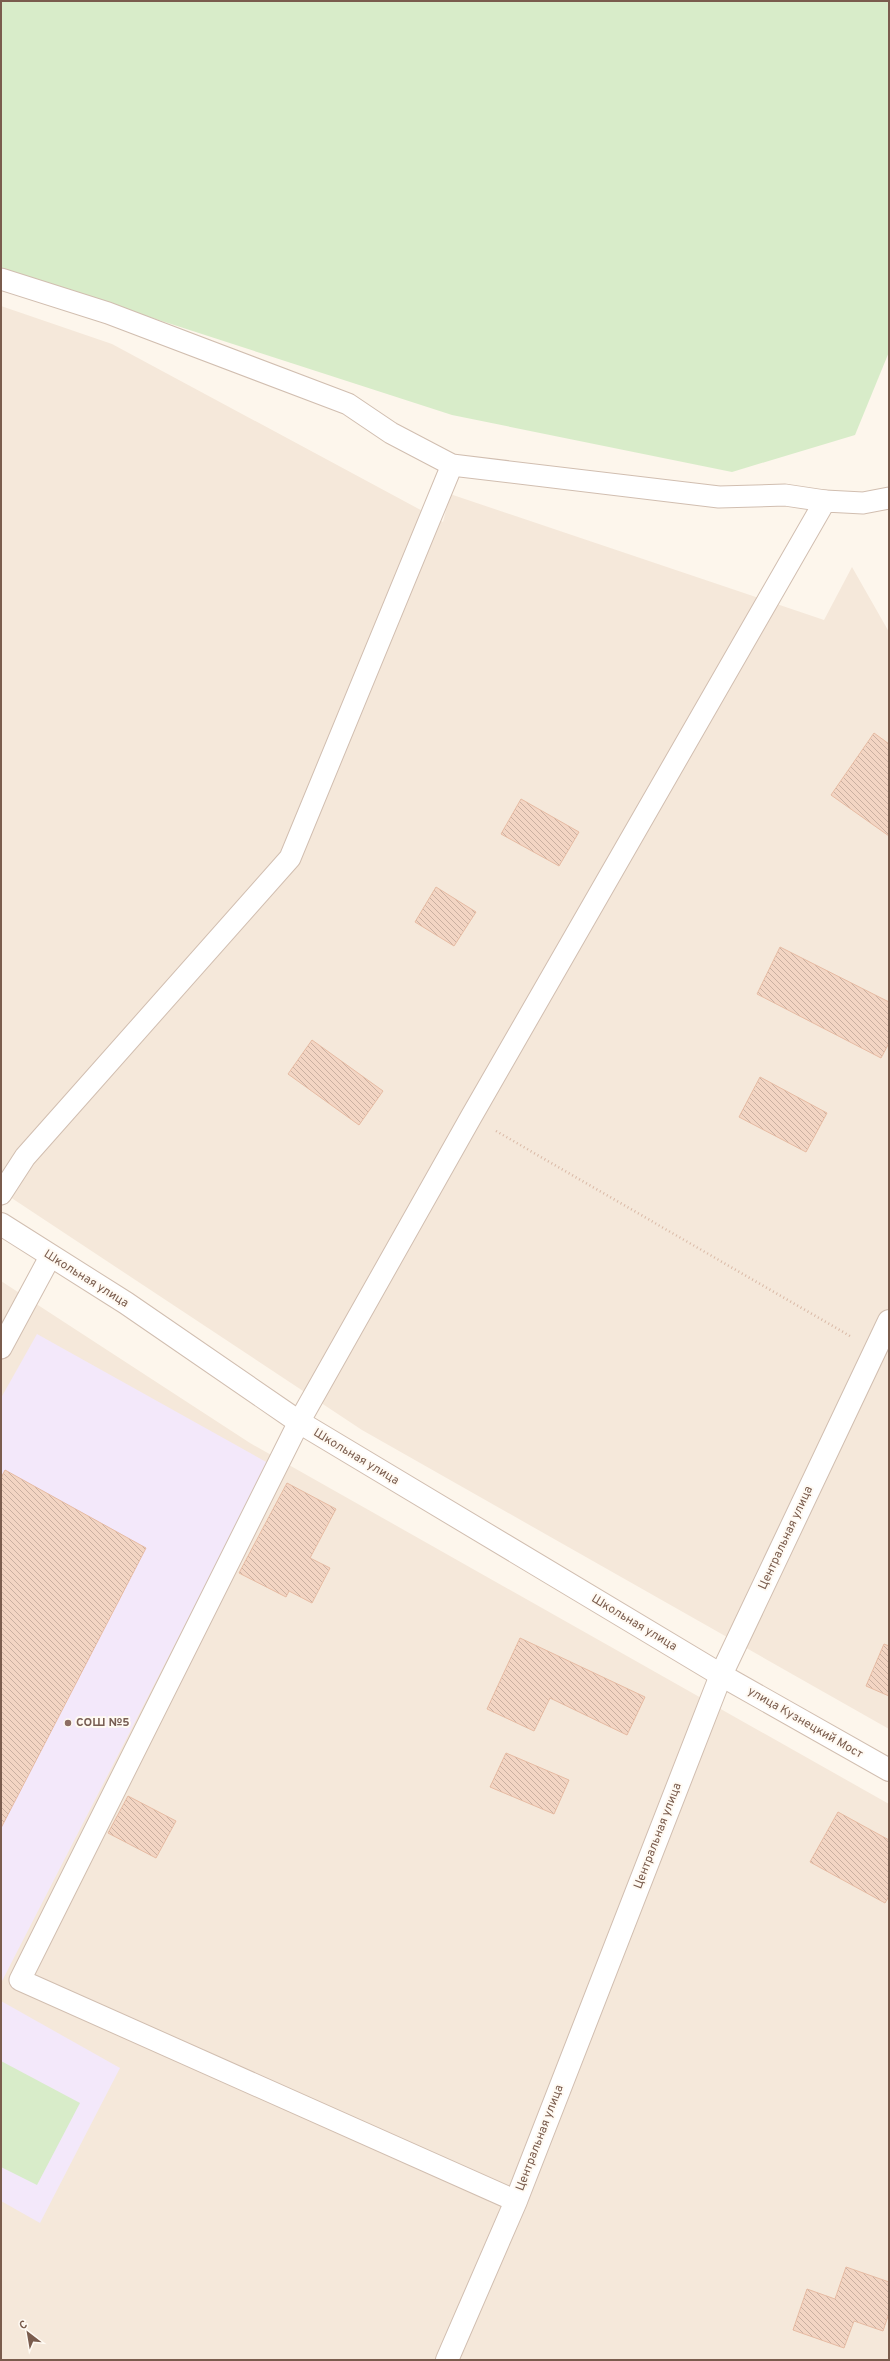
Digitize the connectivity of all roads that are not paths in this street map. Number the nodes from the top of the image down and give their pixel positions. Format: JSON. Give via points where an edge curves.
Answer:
{"nodes":[{"id":1,"x":1,"y":279,"type":"edge"},
{"id":2,"x":452,"y":465,"type":"junction"},
{"id":3,"x":889,"y":498,"type":"edge"},
{"id":4,"x":825,"y":501,"type":"junction"},
{"id":5,"x":1,"y":1194,"type":"edge"},
{"id":6,"x":1,"y":1224,"type":"edge"},
{"id":7,"x":50,"y":1257,"type":"junction"},
{"id":8,"x":889,"y":1320,"type":"edge"},
{"id":9,"x":1,"y":1348,"type":"edge"},
{"id":10,"x":299,"y":1422,"type":"junction"},
{"id":11,"x":721,"y":1675,"type":"junction"},
{"id":12,"x":889,"y":1770,"type":"edge"},
{"id":13,"x":516,"y":2201,"type":"junction"},
{"id":14,"x":447,"y":2360,"type":"edge"}],
"edges":[{"from":1,"to":2,"type":"lane","via":[[108,313],[348,404],[391,433]]},
{"from":2,"to":4,"type":"lane","via":[[719,497],[785,495]]},
{"from":2,"to":5,"type":"lane","via":[[290,858],[25,1157]]},
{"from":3,"to":4,"type":"lane","via":[[863,503]]},
{"from":4,"to":10,"type":"lane"},
{"from":6,"to":7,"type":"street","name":"Школьная улица"},
{"from":7,"to":9,"type":"lane"},
{"from":7,"to":10,"type":"street","name":"Школьная улица","via":[[126,1303]]},
{"from":8,"to":11,"type":"street","name":"Центральная улица"},
{"from":10,"to":11,"type":"street","name":"Школьная улица"},
{"from":10,"to":13,"type":"lane","via":[[20,1980]]},
{"from":11,"to":12,"type":"street","name":"улица Кузнецкий Мост"},
{"from":11,"to":13,"type":"street","name":"Центральная улица"},
{"from":13,"to":14,"type":"street","name":"Центральная улица"}]}
